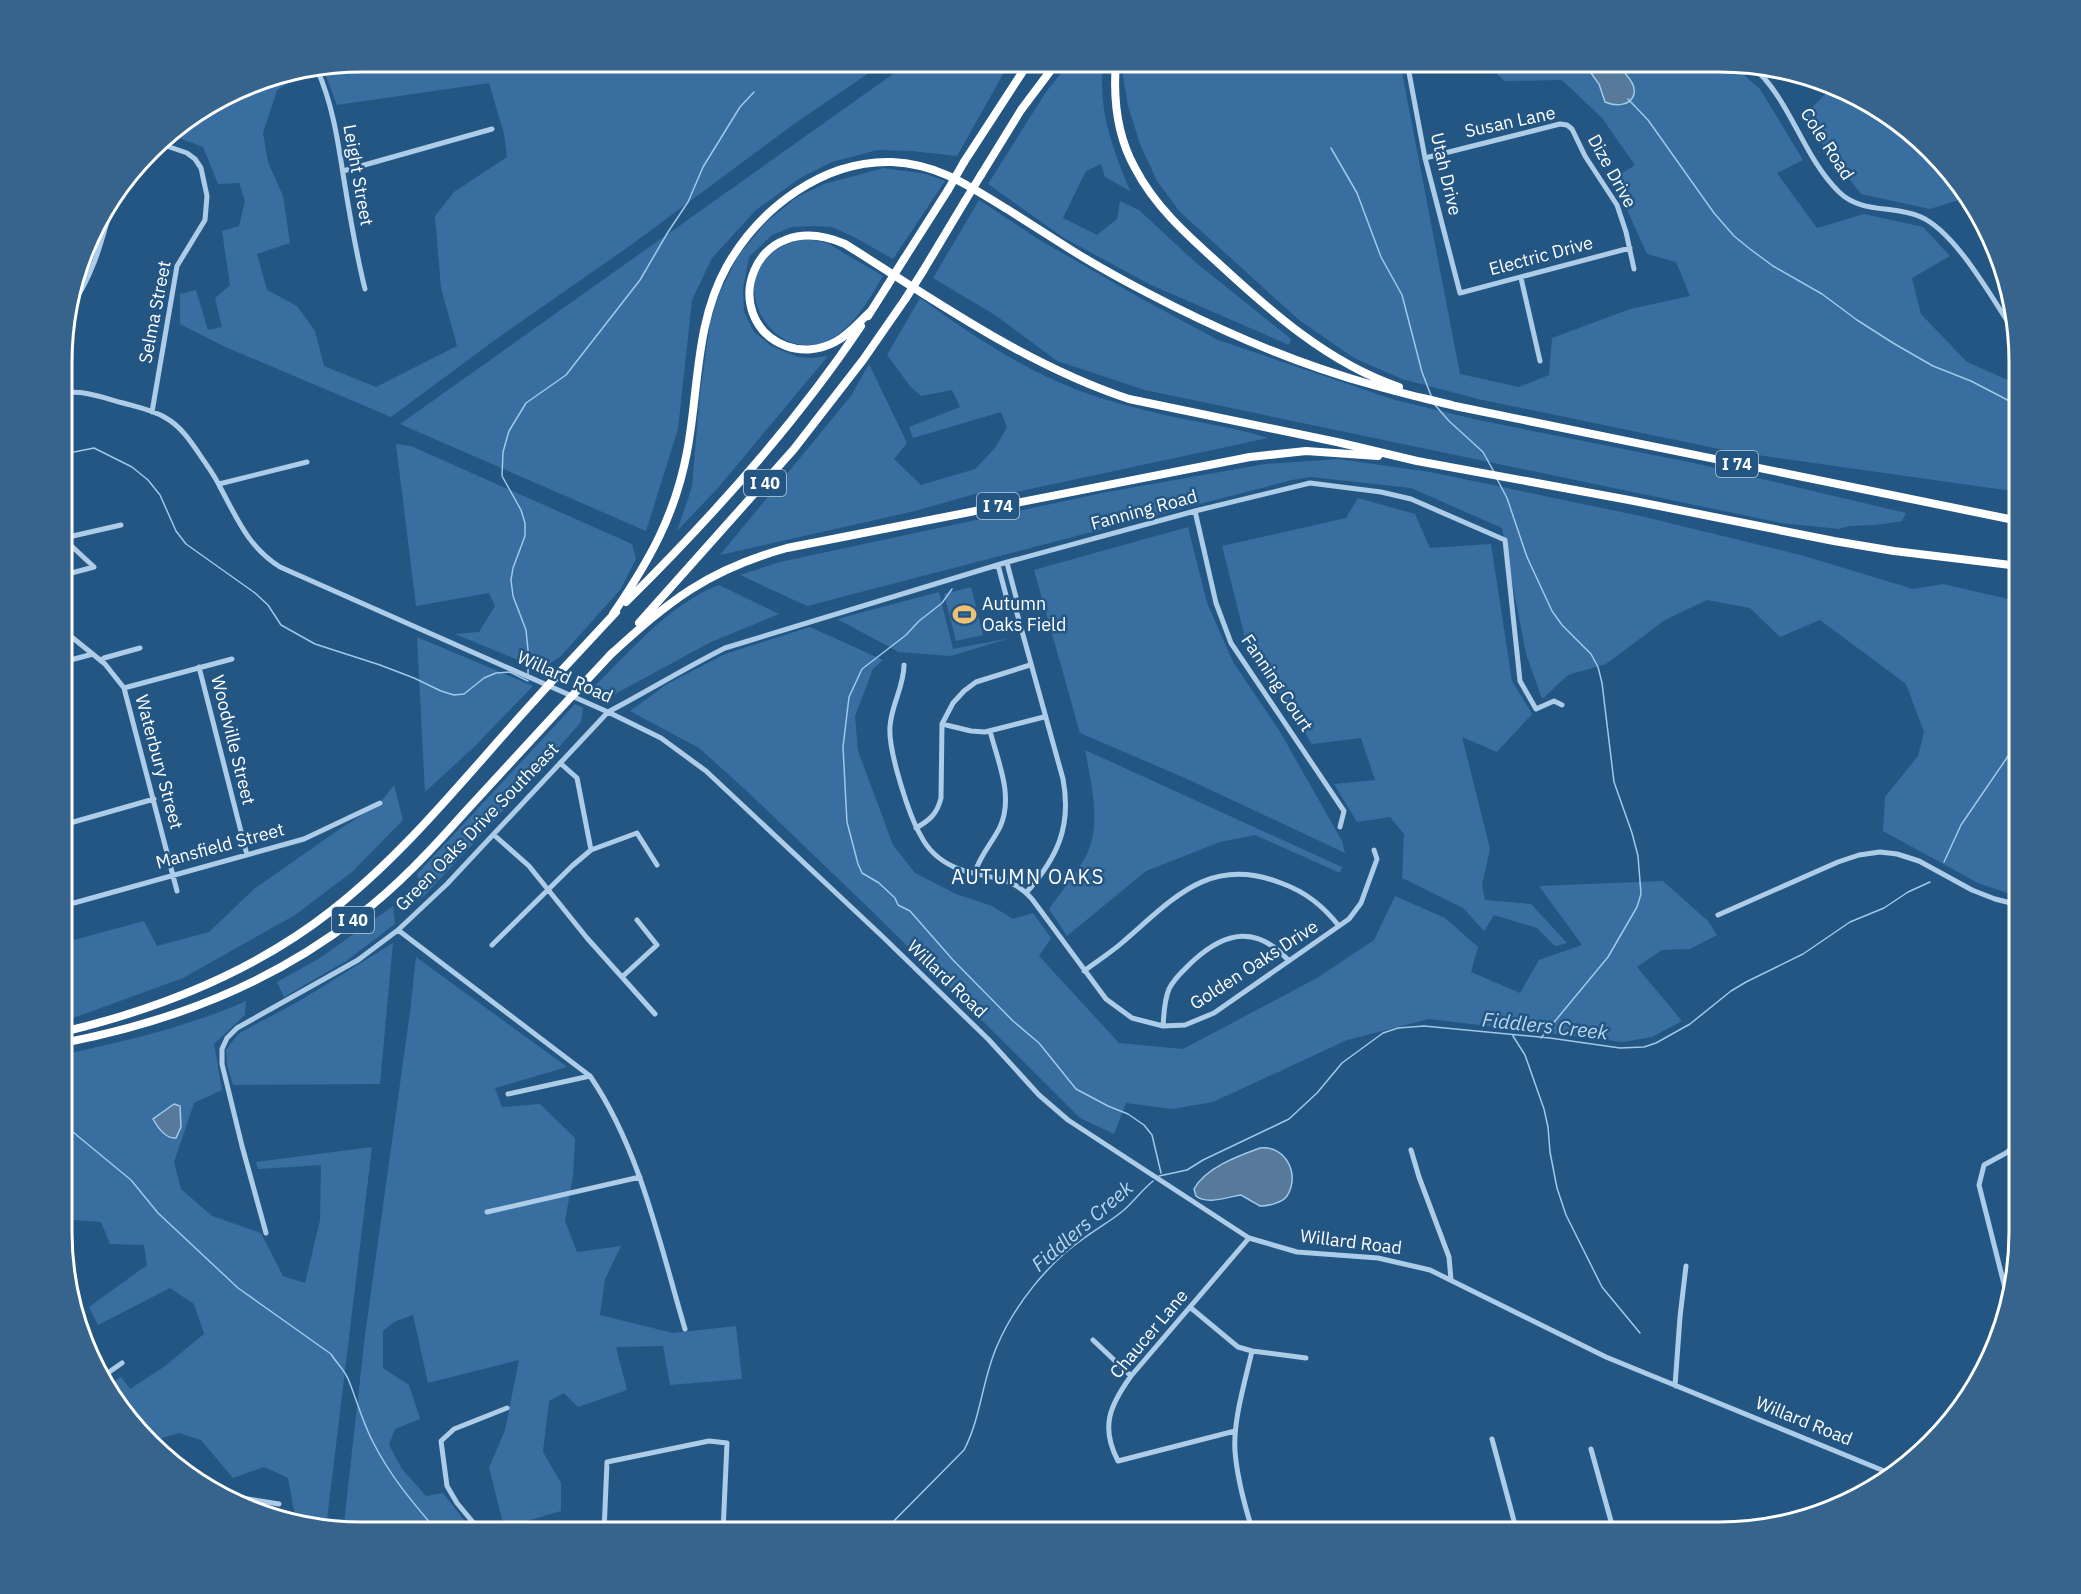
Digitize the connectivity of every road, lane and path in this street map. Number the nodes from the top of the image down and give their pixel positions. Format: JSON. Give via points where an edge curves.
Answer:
{"nodes":[{"id":1,"x":1022,"y":72,"type":"edge"},
{"id":2,"x":1050,"y":72,"type":"edge"},
{"id":3,"x":1116,"y":72,"type":"edge"},
{"id":4,"x":1409,"y":72,"type":"edge"},
{"id":5,"x":319,"y":75,"type":"edge"},
{"id":6,"x":1760,"y":75,"type":"edge"},
{"id":7,"x":1567,"y":125,"type":"joint"},
{"id":8,"x":492,"y":129,"type":"dead end"},
{"id":9,"x":168,"y":147,"type":"edge"},
{"id":10,"x":1425,"y":158,"type":"junction"},
{"id":11,"x":343,"y":171,"type":"junction"},
{"id":12,"x":105,"y":228,"type":"edge"},
{"id":13,"x":1630,"y":248,"type":"junction"},
{"id":14,"x":1634,"y":269,"type":"dead end"},
{"id":15,"x":1521,"y":278,"type":"junction"},
{"id":16,"x":82,"y":287,"type":"edge"},
{"id":17,"x":364,"y":289,"type":"dead end"},
{"id":18,"x":1460,"y":292,"type":"joint"},
{"id":19,"x":870,"y":312,"type":"junction"},
{"id":20,"x":2006,"y":320,"type":"edge"},
{"id":21,"x":1540,"y":361,"type":"dead end"},
{"id":22,"x":72,"y":392,"type":"edge"},
{"id":23,"x":1455,"y":406,"type":"junction"},
{"id":24,"x":152,"y":412,"type":"junction"},
{"id":25,"x":1417,"y":461,"type":"junction"},
{"id":26,"x":307,"y":462,"type":"dead end"},
{"id":27,"x":219,"y":484,"type":"junction"},
{"id":28,"x":1195,"y":511,"type":"junction"},
{"id":29,"x":2009,"y":519,"type":"edge"},
{"id":30,"x":121,"y":525,"type":"dead end"},
{"id":31,"x":72,"y":536,"type":"edge"},
{"id":32,"x":72,"y":546,"type":"edge"},
{"id":33,"x":1007,"y":563,"type":"junction"},
{"id":34,"x":998,"y":565,"type":"junction"},
{"id":35,"x":2009,"y":565,"type":"edge"},
{"id":36,"x":72,"y":573,"type":"edge"},
{"id":37,"x":1015,"y":606,"type":"junction"},
{"id":38,"x":613,"y":614,"type":"junction"},
{"id":39,"x":72,"y":637,"type":"edge"},
{"id":40,"x":140,"y":648,"type":"dead end"},
{"id":41,"x":93,"y":654,"type":"junction"},
{"id":42,"x":609,"y":656,"type":"junction"},
{"id":43,"x":232,"y":659,"type":"dead end"},
{"id":44,"x":72,"y":660,"type":"edge"},
{"id":45,"x":101,"y":661,"type":"junction"},
{"id":46,"x":904,"y":665,"type":"dead end"},
{"id":47,"x":1030,"y":665,"type":"junction"},
{"id":48,"x":199,"y":667,"type":"junction"},
{"id":49,"x":124,"y":688,"type":"junction"},
{"id":50,"x":1562,"y":705,"type":"dead end"},
{"id":51,"x":608,"y":712,"type":"junction"},
{"id":52,"x":1044,"y":717,"type":"junction"},
{"id":53,"x":942,"y":724,"type":"junction"},
{"id":54,"x":990,"y":731,"type":"junction"},
{"id":55,"x":560,"y":764,"type":"junction"},
{"id":56,"x":154,"y":799,"type":"junction"},
{"id":57,"x":381,"y":803,"type":"dead end"},
{"id":58,"x":72,"y":822,"type":"edge"},
{"id":59,"x":1340,"y":827,"type":"dead end"},
{"id":60,"x":916,"y":828,"type":"junction"},
{"id":61,"x":494,"y":835,"type":"junction"},
{"id":62,"x":591,"y":850,"type":"junction"},
{"id":63,"x":1374,"y":850,"type":"dead end"},
{"id":64,"x":247,"y":855,"type":"junction"},
{"id":65,"x":657,"y":866,"type":"dead end"},
{"id":66,"x":975,"y":872,"type":"junction"},
{"id":67,"x":173,"y":875,"type":"junction"},
{"id":68,"x":549,"y":890,"type":"junction"},
{"id":69,"x":177,"y":891,"type":"dead end"},
{"id":70,"x":1026,"y":893,"type":"junction"},
{"id":71,"x":2009,"y":902,"type":"edge"},
{"id":72,"x":72,"y":903,"type":"edge"},
{"id":73,"x":1718,"y":915,"type":"dead end"},
{"id":74,"x":637,"y":920,"type":"dead end"},
{"id":75,"x":1339,"y":926,"type":"junction"},
{"id":76,"x":398,"y":930,"type":"junction"},
{"id":77,"x":492,"y":945,"type":"dead end"},
{"id":78,"x":1289,"y":961,"type":"junction"},
{"id":79,"x":1084,"y":971,"type":"junction"},
{"id":80,"x":622,"y":977,"type":"junction"},
{"id":81,"x":655,"y":1014,"type":"dead end"},
{"id":82,"x":1163,"y":1026,"type":"junction"},
{"id":83,"x":72,"y":1030,"type":"edge"},
{"id":84,"x":72,"y":1041,"type":"edge"},
{"id":85,"x":590,"y":1076,"type":"junction"},
{"id":86,"x":508,"y":1094,"type":"dead end"},
{"id":87,"x":1411,"y":1150,"type":"dead end"},
{"id":88,"x":2009,"y":1151,"type":"edge"},
{"id":89,"x":640,"y":1177,"type":"junction"},
{"id":90,"x":487,"y":1212,"type":"dead end"},
{"id":91,"x":266,"y":1233,"type":"dead end"},
{"id":92,"x":1249,"y":1238,"type":"junction"},
{"id":93,"x":1686,"y":1266,"type":"dead end"},
{"id":94,"x":1451,"y":1280,"type":"junction"},
{"id":95,"x":2004,"y":1284,"type":"edge"},
{"id":96,"x":1191,"y":1308,"type":"junction"},
{"id":97,"x":685,"y":1329,"type":"dead end"},
{"id":98,"x":1093,"y":1340,"type":"dead end"},
{"id":99,"x":1252,"y":1352,"type":"junction"},
{"id":100,"x":1306,"y":1358,"type":"dead end"},
{"id":101,"x":122,"y":1363,"type":"dead end"},
{"id":102,"x":109,"y":1372,"type":"edge"},
{"id":103,"x":1131,"y":1376,"type":"junction"},
{"id":104,"x":1675,"y":1386,"type":"junction"},
{"id":105,"x":507,"y":1408,"type":"dead end"},
{"id":106,"x":1235,"y":1431,"type":"junction"},
{"id":107,"x":1492,"y":1439,"type":"dead end"},
{"id":108,"x":1591,"y":1449,"type":"dead end"},
{"id":109,"x":1883,"y":1471,"type":"edge"},
{"id":110,"x":251,"y":1500,"type":"edge"},
{"id":111,"x":279,"y":1504,"type":"dead end"},
{"id":112,"x":473,"y":1522,"type":"edge"},
{"id":113,"x":604,"y":1522,"type":"edge"},
{"id":114,"x":723,"y":1522,"type":"edge"},
{"id":115,"x":1251,"y":1522,"type":"edge"},
{"id":116,"x":1514,"y":1522,"type":"edge"},
{"id":117,"x":1611,"y":1522,"type":"edge"}],
"edges":[{"from":1,"to":19,"type":"highway","number":"I 40","bridge":true},
{"from":2,"to":42,"type":"highway","number":"I 40","bridge":true,"via":[[1021,110],[906,298],[863,360],[795,449]]},
{"from":3,"to":23,"type":"highway","via":[[1116,105],[1123,142],[1142,181],[1172,220],[1279,317],[1315,343],[1380,380]]},
{"from":4,"to":10,"type":"street","name":"Utah Drive"},
{"from":5,"to":11,"type":"street","name":"Leight Street","via":[[332,111]]},
{"from":6,"to":20,"type":"street","name":"Cole Road","via":[[1840,193],[1880,209],[1913,214],[1939,228],[1953,242]]},
{"from":7,"to":10,"type":"street","name":"Susan Lane"},
{"from":7,"to":13,"type":"street","name":"Dize Drive","via":[[1617,205]]},
{"from":8,"to":11,"type":"street"},
{"from":9,"to":24,"type":"street","name":"Selma Street","via":[[187,153],[201,168],[207,210],[200,230],[177,266]]},
{"from":10,"to":18,"type":"street","name":"Utah Drive"},
{"from":11,"to":17,"type":"street","name":"Leight Street"},
{"from":12,"to":16,"type":"street"},
{"from":13,"to":14,"type":"street","name":"Dize Drive"},
{"from":13,"to":15,"type":"street","name":"Electric Drive"},
{"from":15,"to":18,"type":"street","name":"Electric Drive"},
{"from":15,"to":21,"type":"street"},
{"from":19,"to":25,"type":"highway","via":[[834,343],[811,350],[792,348],[782,345],[756,320],[751,305],[751,279],[762,257],[779,242],[796,236],[824,237],[844,244],[1032,358],[1096,388],[1164,408]]},
{"from":19,"to":38,"type":"highway","number":"I 40","via":[[772,444]]},
{"from":22,"to":24,"type":"street","name":"Willard Road"},
{"from":23,"to":29,"type":"highway","number":"I 74"},
{"from":23,"to":38,"type":"highway","number":"I 74","via":[[1332,372],[1223,330],[1126,282],[950,175],[892,162],[848,168],[809,184],[781,203],[744,240],[726,268],[703,329],[676,500],[656,547]]},
{"from":24,"to":27,"type":"street","name":"Willard Road","via":[[184,433]]},
{"from":25,"to":35,"type":"highway","number":"I 74","via":[[1834,541]]},
{"from":25,"to":42,"type":"highway","number":"I 74","via":[[1331,452],[1258,456],[787,548],[735,565],[695,585]]},
{"from":26,"to":27,"type":"street"},
{"from":27,"to":51,"type":"street","name":"Willard Road","via":[[234,517],[268,560]]},
{"from":28,"to":33,"type":"street","name":"Fanning Road"},
{"from":28,"to":50,"type":"street","name":"Fanning Road","via":[[1310,483],[1411,499],[1505,540],[1520,681],[1536,708],[1554,701]]},
{"from":28,"to":59,"type":"street","name":"Fanning Court","via":[[1216,603],[1231,643],[1344,811]]},
{"from":30,"to":31,"type":"street"},
{"from":32,"to":36,"type":"street","via":[[94,567]]},
{"from":33,"to":34,"type":"street","name":"Fanning Road"},
{"from":33,"to":37,"type":"street"},
{"from":34,"to":37,"type":"street","via":[[1008,603]]},
{"from":34,"to":51,"type":"street","name":"Fanning Road","via":[[725,648]]},
{"from":37,"to":47,"type":"street"},
{"from":38,"to":83,"type":"highway","number":"I 40","bridge":true,"via":[[404,844],[329,912],[288,941],[199,989],[144,1010]]},
{"from":39,"to":41,"type":"street","name":"Waterbury Street"},
{"from":40,"to":45,"type":"street"},
{"from":41,"to":44,"type":"street"},
{"from":41,"to":45,"type":"street","name":"Waterbury Street"},
{"from":42,"to":84,"type":"highway","number":"I 40","bridge":true,"via":[[397,883],[316,947],[222,998],[123,1030]]},
{"from":43,"to":48,"type":"street"},
{"from":45,"to":49,"type":"street","name":"Waterbury Street"},
{"from":46,"to":60,"type":"street","name":"Golden Oaks Drive","via":[[890,736]]},
{"from":47,"to":52,"type":"street"},
{"from":47,"to":53,"type":"street","via":[[970,686],[953,703]]},
{"from":48,"to":49,"type":"street"},
{"from":48,"to":64,"type":"street","name":"Woodville Street"},
{"from":49,"to":56,"type":"street","name":"Waterbury Street"},
{"from":51,"to":55,"type":"street","name":"Green Oaks Drive Southeast"},
{"from":51,"to":92,"type":"street","name":"Willard Road","via":[[667,742],[706,771],[891,945],[1068,1120]]},
{"from":52,"to":54,"type":"street"},
{"from":52,"to":70,"type":"street","via":[[1063,779],[1066,813],[1055,853]]},
{"from":53,"to":54,"type":"street"},
{"from":53,"to":60,"type":"street","via":[[941,798],[937,812]]},
{"from":54,"to":66,"type":"street","via":[[1007,794],[1000,828],[980,857]]},
{"from":55,"to":61,"type":"street","name":"Green Oaks Drive Southeast"},
{"from":55,"to":62,"type":"street","via":[[577,778]]},
{"from":56,"to":58,"type":"street"},
{"from":56,"to":67,"type":"street","name":"Waterbury Street"},
{"from":57,"to":64,"type":"street","name":"Mansfield Street","via":[[304,839]]},
{"from":60,"to":66,"type":"street","name":"Golden Oaks Drive","via":[[942,861]]},
{"from":61,"to":68,"type":"street"},
{"from":61,"to":76,"type":"street","name":"Green Oaks Drive Southeast"},
{"from":62,"to":65,"type":"street","via":[[637,833]]},
{"from":62,"to":68,"type":"street"},
{"from":63,"to":75,"type":"street","name":"Golden Oaks Drive","via":[[1377,859],[1361,903]]},
{"from":64,"to":67,"type":"street","name":"Mansfield Street"},
{"from":66,"to":70,"type":"street","name":"Golden Oaks Drive","via":[[1010,882]]},
{"from":67,"to":69,"type":"street","name":"Waterbury Street"},
{"from":67,"to":72,"type":"street","name":"Mansfield Street"},
{"from":68,"to":77,"type":"street"},
{"from":68,"to":80,"type":"street"},
{"from":70,"to":79,"type":"street","name":"Golden Oaks Drive"},
{"from":71,"to":73,"type":"street","via":[[1972,890],[1919,861],[1880,852],[1838,862]]},
{"from":74,"to":80,"type":"street","via":[[657,945]]},
{"from":75,"to":78,"type":"street","name":"Golden Oaks Drive"},
{"from":75,"to":79,"type":"street","via":[[1312,898],[1290,886],[1255,874],[1219,876],[1195,884],[1170,900]]},
{"from":76,"to":85,"type":"street"},
{"from":76,"to":91,"type":"street","name":"Green Oaks Drive Southeast","via":[[358,960],[237,1028],[222,1049],[222,1064]]},
{"from":78,"to":82,"type":"street","name":"Golden Oaks Drive","via":[[1205,1018],[1185,1025]]},
{"from":78,"to":82,"type":"street","via":[[1276,948],[1256,938],[1241,936],[1219,941],[1173,981],[1166,995]]},
{"from":79,"to":82,"type":"street","name":"Golden Oaks Drive","via":[[1124,1014]]},
{"from":80,"to":81,"type":"street"},
{"from":85,"to":86,"type":"street"},
{"from":85,"to":89,"type":"street","via":[[605,1098]]},
{"from":87,"to":94,"type":"street","via":[[1449,1257]]},
{"from":88,"to":95,"type":"street","via":[[1984,1165],[1979,1185]]},
{"from":89,"to":90,"type":"street"},
{"from":89,"to":97,"type":"street"},
{"from":92,"to":94,"type":"street","name":"Willard Road","via":[[1297,1252],[1390,1259]]},
{"from":92,"to":96,"type":"street","name":"Chaucer Lane"},
{"from":93,"to":104,"type":"street"},
{"from":94,"to":104,"type":"street","name":"Willard Road","via":[[1606,1357]]},
{"from":96,"to":99,"type":"street","via":[[1238,1347]]},
{"from":96,"to":103,"type":"street","name":"Chaucer Lane"},
{"from":98,"to":103,"type":"street"},
{"from":99,"to":100,"type":"street"},
{"from":99,"to":106,"type":"street"},
{"from":101,"to":102,"type":"street"},
{"from":103,"to":106,"type":"street","name":"Chaucer Lane","via":[[1116,1398],[1109,1421],[1108,1437],[1118,1461]]},
{"from":104,"to":109,"type":"street","name":"Willard Road"},
{"from":105,"to":112,"type":"street","via":[[454,1429],[441,1441],[447,1486]]},
{"from":106,"to":115,"type":"street","via":[[1236,1463]]},
{"from":107,"to":116,"type":"street"},
{"from":108,"to":117,"type":"street"},
{"from":110,"to":111,"type":"street"},
{"from":113,"to":114,"type":"street","via":[[607,1462],[709,1441],[727,1443]]}]}
